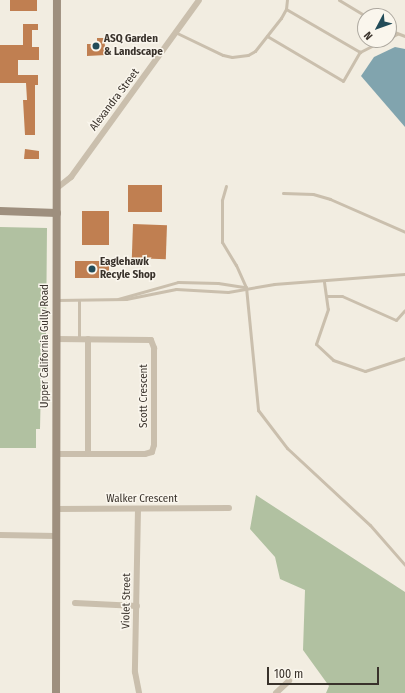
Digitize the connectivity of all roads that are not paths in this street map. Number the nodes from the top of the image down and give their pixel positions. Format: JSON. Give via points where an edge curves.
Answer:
{"nodes":[{"id":1,"x":57,"y":0,"type":"edge"},
{"id":2,"x":199,"y":0,"type":"edge"},
{"id":3,"x":287,"y":0,"type":"edge"},
{"id":4,"x":339,"y":0,"type":"edge"},
{"id":5,"x":286,"y":8,"type":"junction"},
{"id":6,"x":357,"y":11,"type":"edge"},
{"id":7,"x":177,"y":33,"type":"junction"},
{"id":8,"x":267,"y":36,"type":"junction"},
{"id":9,"x":368,"y":48,"type":"edge"},
{"id":10,"x":360,"y":52,"type":"junction"},
{"id":11,"x":226,"y":186,"type":"dead end"},
{"id":12,"x":57,"y":188,"type":"junction"},
{"id":13,"x":283,"y":193,"type":"dead end"},
{"id":14,"x":0,"y":211,"type":"edge"},
{"id":15,"x":57,"y":212,"type":"junction"},
{"id":16,"x":405,"y":232,"type":"edge"},
{"id":17,"x":405,"y":274,"type":"edge"},
{"id":18,"x":324,"y":282,"type":"junction"},
{"id":19,"x":246,"y":288,"type":"junction"},
{"id":20,"x":327,"y":296,"type":"junction"},
{"id":21,"x":56,"y":300,"type":"junction"},
{"id":22,"x":79,"y":300,"type":"junction"},
{"id":23,"x":116,"y":300,"type":"junction"},
{"id":24,"x":405,"y":310,"type":"edge"},
{"id":25,"x":56,"y":339,"type":"junction"},
{"id":26,"x":79,"y":339,"type":"junction"},
{"id":27,"x":88,"y":339,"type":"junction"},
{"id":28,"x":405,"y":358,"type":"edge"},
{"id":29,"x":56,"y":454,"type":"junction"},
{"id":30,"x":88,"y":454,"type":"junction"},
{"id":31,"x":229,"y":508,"type":"dead end"},
{"id":32,"x":56,"y":509,"type":"junction"},
{"id":33,"x":138,"y":509,"type":"junction"},
{"id":34,"x":0,"y":535,"type":"edge"},
{"id":35,"x":56,"y":536,"type":"junction"},
{"id":36,"x":405,"y":565,"type":"edge"},
{"id":37,"x":75,"y":603,"type":"dead end"},
{"id":38,"x":137,"y":606,"type":"junction"},
{"id":39,"x":290,"y":681,"type":"dead end"},
{"id":40,"x":56,"y":693,"type":"edge"},
{"id":41,"x":138,"y":693,"type":"edge"},
{"id":42,"x":276,"y":693,"type":"edge"}],
"edges":[{"from":1,"to":12,"type":"street","name":"Upper California Gully Road"},
{"from":2,"to":7,"type":"street","name":"Alexandra Street"},
{"from":3,"to":5,"type":"lane"},
{"from":4,"to":6,"type":"lane"},
{"from":5,"to":8,"type":"lane"},
{"from":5,"to":10,"type":"lane"},
{"from":7,"to":8,"type":"lane","via":[[212,51],[232,57],[255,51]]},
{"from":7,"to":12,"type":"street","name":"Alexandra Street","via":[[71,177]]},
{"from":8,"to":10,"type":"lane","via":[[343,81]]},
{"from":9,"to":10,"type":"lane"},
{"from":11,"to":19,"type":"lane","via":[[222,200],[222,242]]},
{"from":12,"to":15,"type":"street","name":"Upper California Gully Road"},
{"from":13,"to":16,"type":"lane","via":[[313,194],[330,199]]},
{"from":14,"to":15,"type":"street"},
{"from":15,"to":21,"type":"street","name":"Upper California Gully Road"},
{"from":17,"to":18,"type":"lane"},
{"from":18,"to":19,"type":"lane"},
{"from":18,"to":20,"type":"lane"},
{"from":19,"to":23,"type":"lane","via":[[228,292],[176,289]]},
{"from":19,"to":23,"type":"lane","via":[[218,283],[178,282]]},
{"from":19,"to":36,"type":"lane","via":[[258,410],[287,448],[370,525]]},
{"from":20,"to":24,"type":"lane","via":[[342,296],[396,320]]},
{"from":20,"to":28,"type":"lane","via":[[326,319],[316,344],[333,360],[365,370]]},
{"from":21,"to":22,"type":"lane"},
{"from":21,"to":25,"type":"street","name":"Upper California Gully Road"},
{"from":22,"to":23,"type":"lane"},
{"from":22,"to":26,"type":"lane"},
{"from":25,"to":26,"type":"street","name":"Scott Crescent"},
{"from":25,"to":29,"type":"street","name":"Upper California Gully Road"},
{"from":26,"to":27,"type":"street","name":"Scott Crescent"},
{"from":27,"to":30,"type":"street"},
{"from":27,"to":30,"type":"street","name":"Scott Crescent","via":[[146,338],[152,342],[154,445],[152,452],[145,454]]},
{"from":29,"to":30,"type":"street","name":"Scott Crescent"},
{"from":29,"to":32,"type":"street","name":"Upper California Gully Road"},
{"from":31,"to":33,"type":"street","name":"Walker Crescent"},
{"from":32,"to":33,"type":"street","name":"Walker Crescent"},
{"from":32,"to":35,"type":"street","name":"Upper California Gully Road"},
{"from":33,"to":38,"type":"street","name":"Violet Street"},
{"from":34,"to":35,"type":"street"},
{"from":35,"to":40,"type":"street","name":"Upper California Gully Road"},
{"from":37,"to":38,"type":"street"},
{"from":38,"to":41,"type":"street","name":"Violet Street","via":[[135,680]]},
{"from":39,"to":42,"type":"street"}]}
